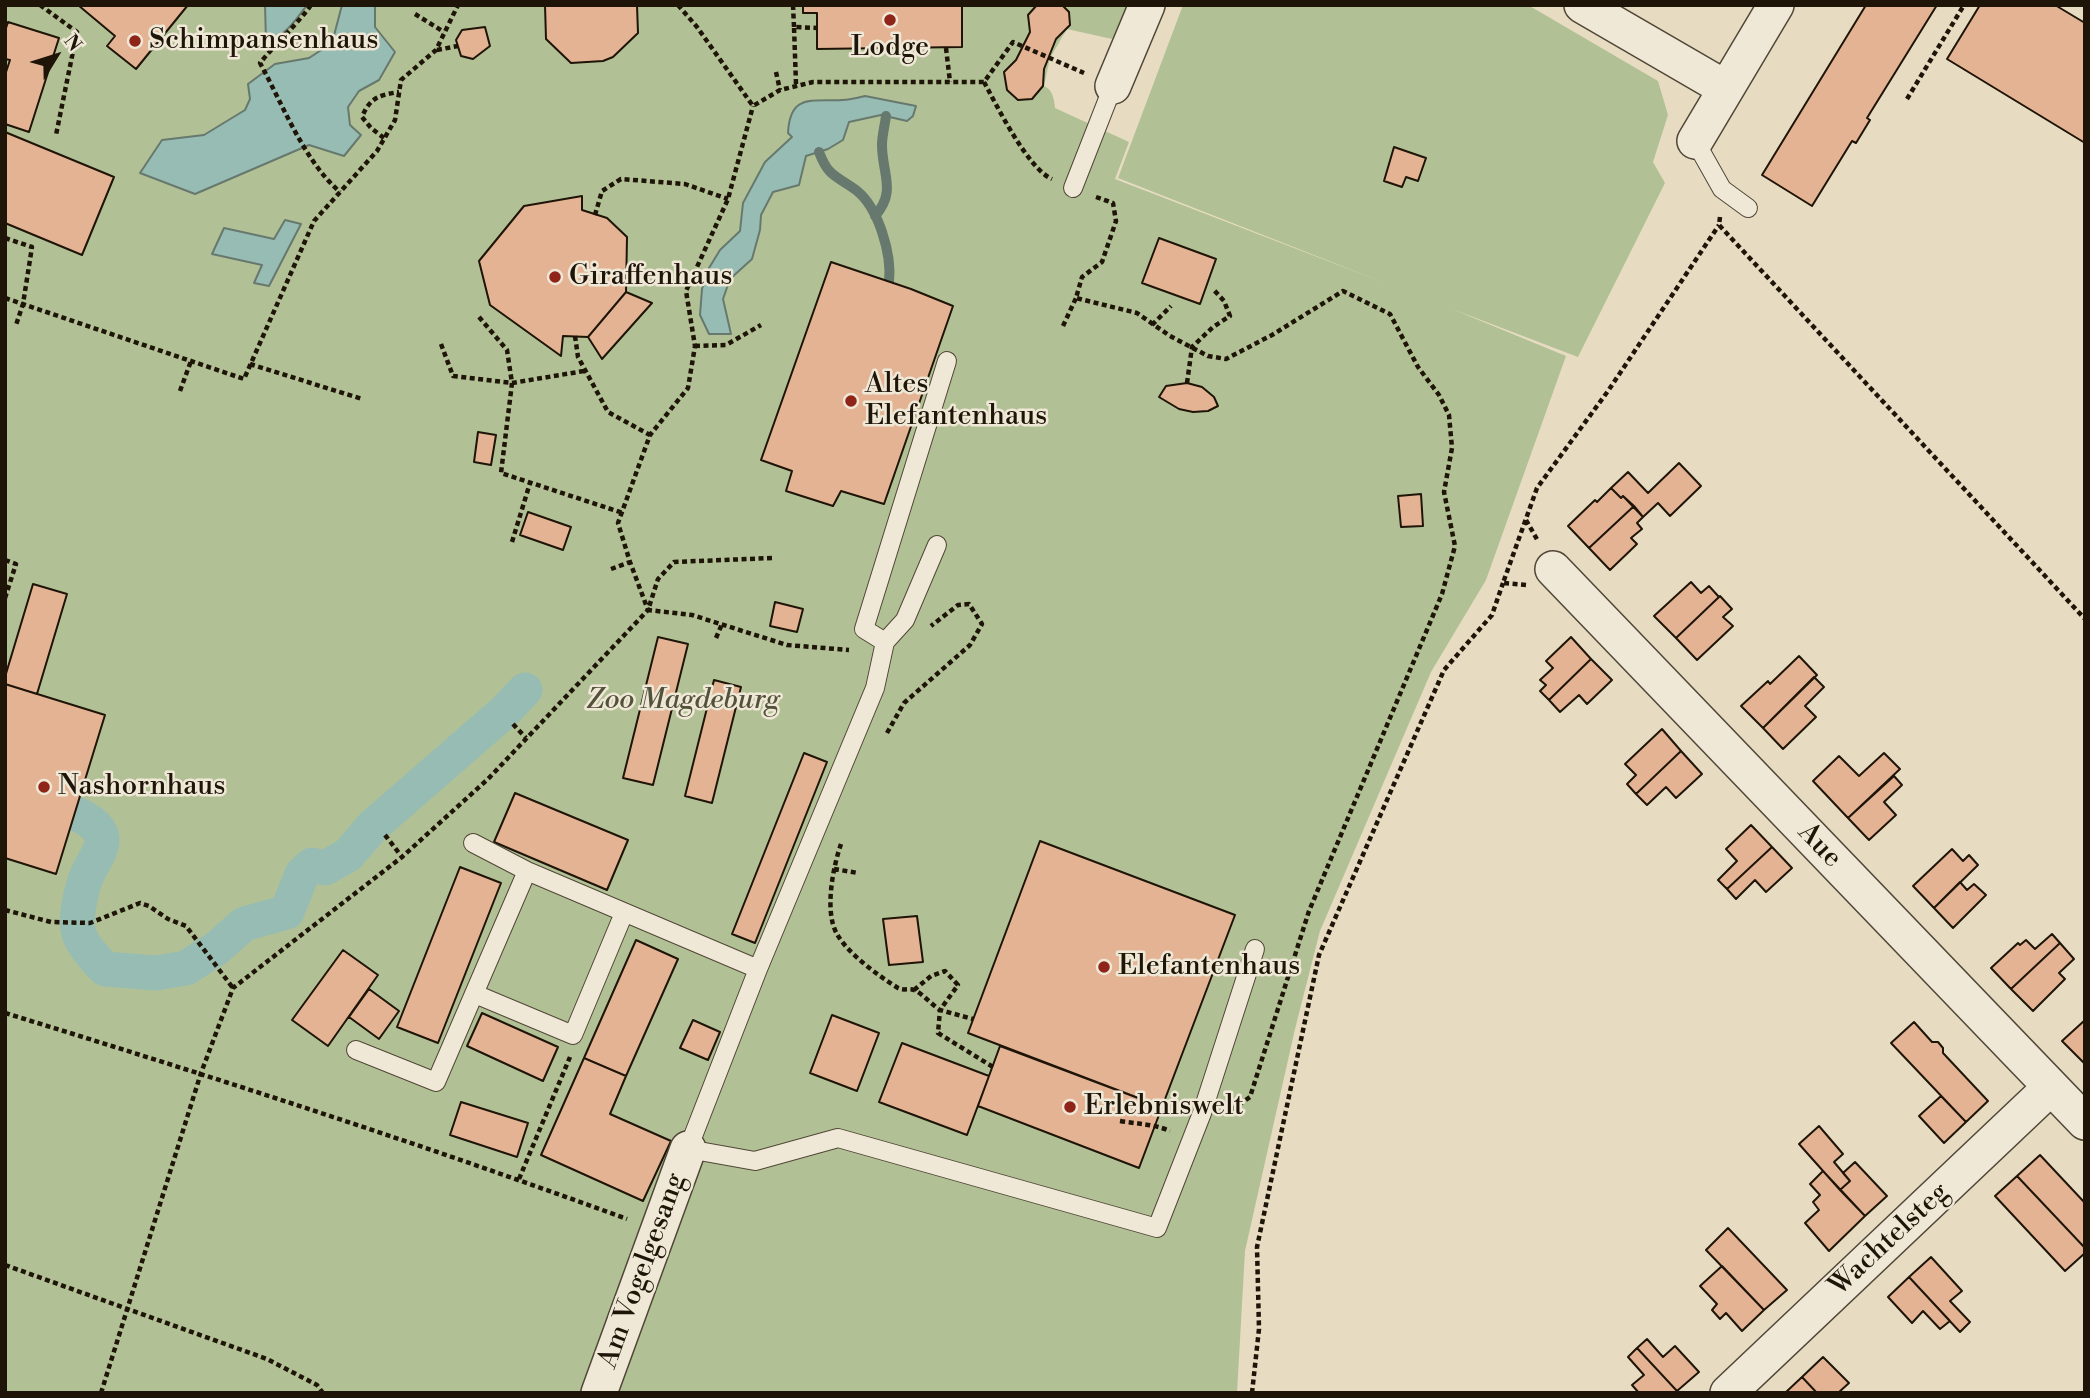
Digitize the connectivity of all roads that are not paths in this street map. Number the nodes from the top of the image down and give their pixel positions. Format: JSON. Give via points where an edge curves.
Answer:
{"nodes":[{"id":1,"x":1147,"y":5,"type":"edge"},
{"id":2,"x":1582,"y":5,"type":"edge"},
{"id":3,"x":1776,"y":5,"type":"edge"},
{"id":4,"x":1113,"y":86,"type":"joint"},
{"id":5,"x":1725,"y":88,"type":"junction"},
{"id":6,"x":1695,"y":141,"type":"joint"},
{"id":7,"x":1073,"y":188,"type":"road end"},
{"id":8,"x":1748,"y":208,"type":"dead end"},
{"id":9,"x":947,"y":361,"type":"dead end"},
{"id":10,"x":937,"y":545,"type":"dead end"},
{"id":11,"x":1553,"y":569,"type":"road end"},
{"id":12,"x":885,"y":642,"type":"junction"},
{"id":13,"x":473,"y":842,"type":"dead end"},
{"id":14,"x":527,"y":871,"type":"junction"},
{"id":15,"x":624,"y":913,"type":"junction"},
{"id":16,"x":1255,"y":949,"type":"dead end"},
{"id":17,"x":758,"y":970,"type":"junction"},
{"id":18,"x":475,"y":994,"type":"junction"},
{"id":19,"x":356,"y":1050,"type":"dead end"},
{"id":20,"x":2051,"y":1087,"type":"junction"},
{"id":21,"x":2085,"y":1122,"type":"edge"},
{"id":22,"x":688,"y":1149,"type":"junction"},
{"id":23,"x":599,"y":1393,"type":"edge"},
{"id":24,"x":1728,"y":1393,"type":"edge"}],
"edges":[{"from":1,"to":4,"type":"street"},
{"from":2,"to":5,"type":"street"},
{"from":3,"to":5,"type":"street"},
{"from":4,"to":7,"type":"lane"},
{"from":5,"to":6,"type":"street"},
{"from":6,"to":8,"type":"lane","via":[[1722,189]]},
{"from":9,"to":12,"type":"lane","via":[[864,629]]},
{"from":10,"to":12,"type":"lane","via":[[905,620]]},
{"from":11,"to":20,"type":"street","name":"Aue"},
{"from":12,"to":17,"type":"lane","via":[[875,688]]},
{"from":13,"to":14,"type":"lane"},
{"from":14,"to":15,"type":"lane"},
{"from":14,"to":18,"type":"lane"},
{"from":15,"to":17,"type":"lane"},
{"from":15,"to":18,"type":"lane","via":[[573,1035]]},
{"from":16,"to":22,"type":"lane","via":[[1202,1113],[1157,1228],[838,1138],[755,1161]]},
{"from":17,"to":22,"type":"lane"},
{"from":18,"to":19,"type":"lane","via":[[436,1082]]},
{"from":20,"to":21,"type":"street","name":"Aue"},
{"from":20,"to":24,"type":"street","name":"Wachtelsteg"},
{"from":22,"to":23,"type":"street","name":"Am Vogelgesang"}]}
